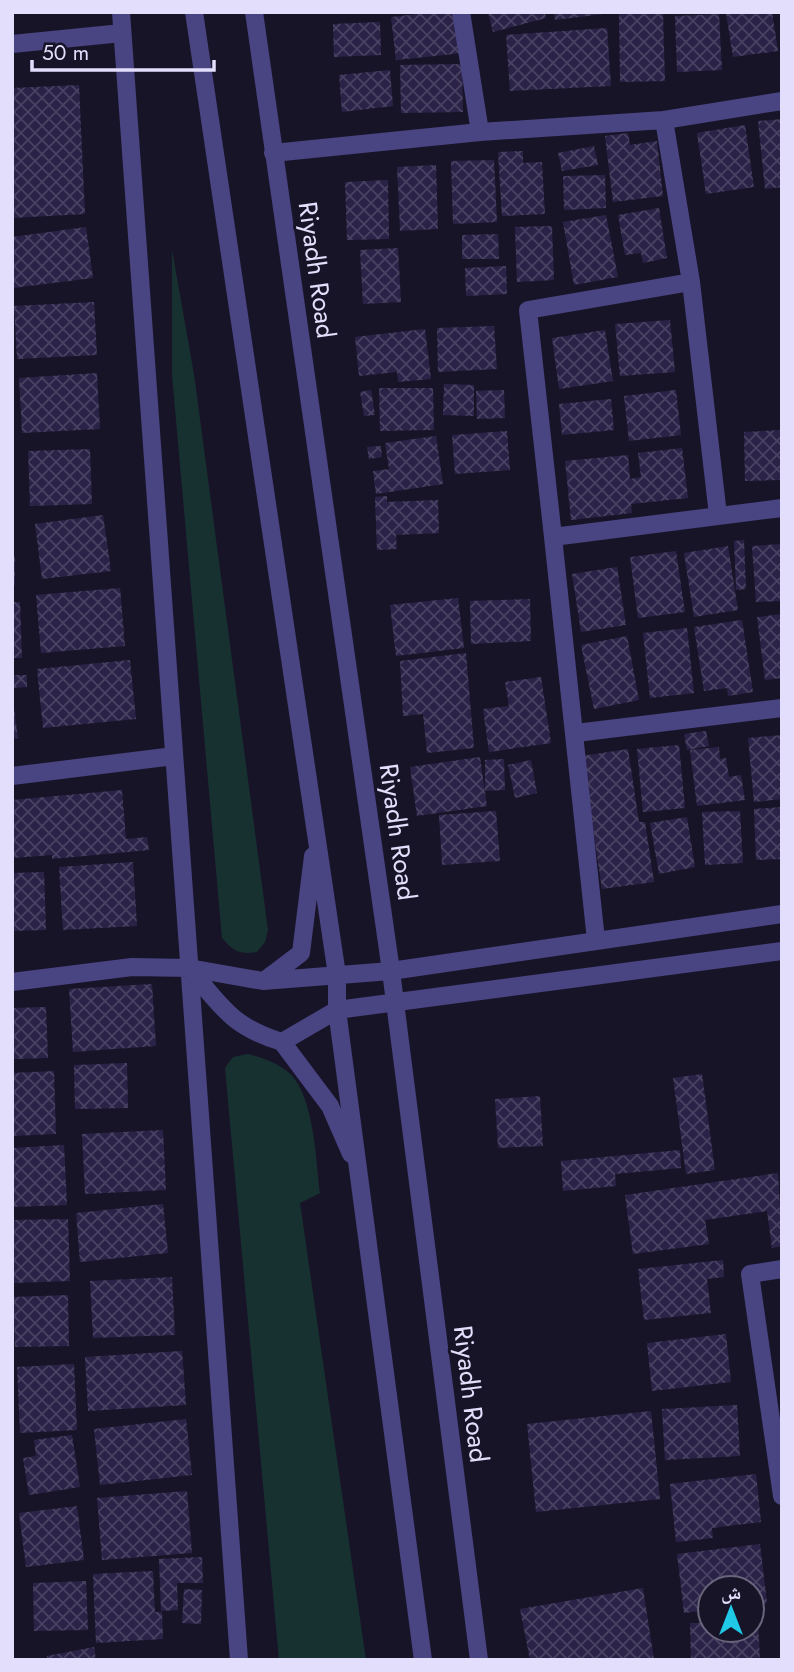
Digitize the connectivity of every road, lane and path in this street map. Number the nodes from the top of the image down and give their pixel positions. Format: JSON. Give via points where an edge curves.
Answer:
{"nodes":[{"id":1,"x":121,"y":12,"type":"edge"},
{"id":2,"x":194,"y":12,"type":"edge"},
{"id":3,"x":254,"y":12,"type":"edge"},
{"id":4,"x":461,"y":12,"type":"edge"},
{"id":5,"x":122,"y":33,"type":"junction"},
{"id":6,"x":12,"y":44,"type":"edge"},
{"id":7,"x":782,"y":101,"type":"edge"},
{"id":8,"x":664,"y":120,"type":"junction"},
{"id":9,"x":480,"y":132,"type":"junction"},
{"id":10,"x":273,"y":153,"type":"junction"},
{"id":11,"x":691,"y":282,"type":"junction"},
{"id":12,"x":782,"y":508,"type":"edge"},
{"id":13,"x":718,"y":515,"type":"junction"},
{"id":14,"x":553,"y":537,"type":"junction"},
{"id":15,"x":782,"y":708,"type":"edge"},
{"id":16,"x":576,"y":733,"type":"junction"},
{"id":17,"x":174,"y":756,"type":"junction"},
{"id":18,"x":12,"y":776,"type":"edge"},
{"id":19,"x":316,"y":838,"type":"junction"},
{"id":20,"x":782,"y":914,"type":"edge"},
{"id":21,"x":596,"y":940,"type":"junction"},
{"id":22,"x":782,"y":951,"type":"edge"},
{"id":23,"x":189,"y":968,"type":"junction"},
{"id":24,"x":391,"y":971,"type":"junction"},
{"id":25,"x":225,"y":975,"type":"junction"},
{"id":26,"x":337,"y":975,"type":"junction"},
{"id":27,"x":263,"y":981,"type":"junction"},
{"id":28,"x":12,"y":982,"type":"edge"},
{"id":29,"x":205,"y":987,"type":"junction"},
{"id":30,"x":394,"y":1005,"type":"junction"},
{"id":31,"x":337,"y":1010,"type":"junction"},
{"id":32,"x":282,"y":1042,"type":"junction"},
{"id":33,"x":360,"y":1175,"type":"junction"},
{"id":34,"x":782,"y":1269,"type":"edge"},
{"id":35,"x":782,"y":1496,"type":"edge"},
{"id":36,"x":239,"y":1660,"type":"edge"},
{"id":37,"x":423,"y":1660,"type":"edge"},
{"id":38,"x":479,"y":1660,"type":"edge"}],
"edges":[{"from":1,"to":5,"type":"street"},
{"from":2,"to":19,"type":"street"},
{"from":3,"to":10,"type":"street","name":"Riyadh Road"},
{"from":4,"to":9,"type":"street"},
{"from":5,"to":6,"type":"street"},
{"from":5,"to":17,"type":"street"},
{"from":7,"to":8,"type":"street"},
{"from":8,"to":9,"type":"street"},
{"from":8,"to":11,"type":"street"},
{"from":9,"to":10,"type":"street"},
{"from":10,"to":24,"type":"street","name":"Riyadh Road"},
{"from":11,"to":13,"type":"street"},
{"from":11,"to":14,"type":"street","via":[[528,310]]},
{"from":12,"to":13,"type":"street"},
{"from":13,"to":14,"type":"street"},
{"from":14,"to":16,"type":"street"},
{"from":15,"to":16,"type":"street"},
{"from":16,"to":21,"type":"street"},
{"from":17,"to":18,"type":"street"},
{"from":17,"to":23,"type":"street"},
{"from":19,"to":26,"type":"street"},
{"from":19,"to":27,"type":"street","via":[[300,953]]},
{"from":20,"to":21,"type":"street"},
{"from":21,"to":24,"type":"street"},
{"from":22,"to":30,"type":"street"},
{"from":23,"to":25,"type":"street"},
{"from":23,"to":28,"type":"street","via":[[132,967]]},
{"from":23,"to":29,"type":"street"},
{"from":23,"to":36,"type":"street"},
{"from":24,"to":26,"type":"street"},
{"from":24,"to":30,"type":"street","name":"Riyadh Road"},
{"from":25,"to":27,"type":"street"},
{"from":25,"to":29,"type":"street"},
{"from":26,"to":27,"type":"street"},
{"from":26,"to":31,"type":"street"},
{"from":29,"to":32,"type":"street","via":[[230,1018]]},
{"from":30,"to":31,"type":"street"},
{"from":30,"to":38,"type":"street","name":"Riyadh Road"},
{"from":31,"to":32,"type":"street"},
{"from":31,"to":33,"type":"street"},
{"from":32,"to":33,"type":"street","via":[[330,1106]]},
{"from":33,"to":37,"type":"street"},
{"from":34,"to":35,"type":"street","via":[[750,1274]]}]}
